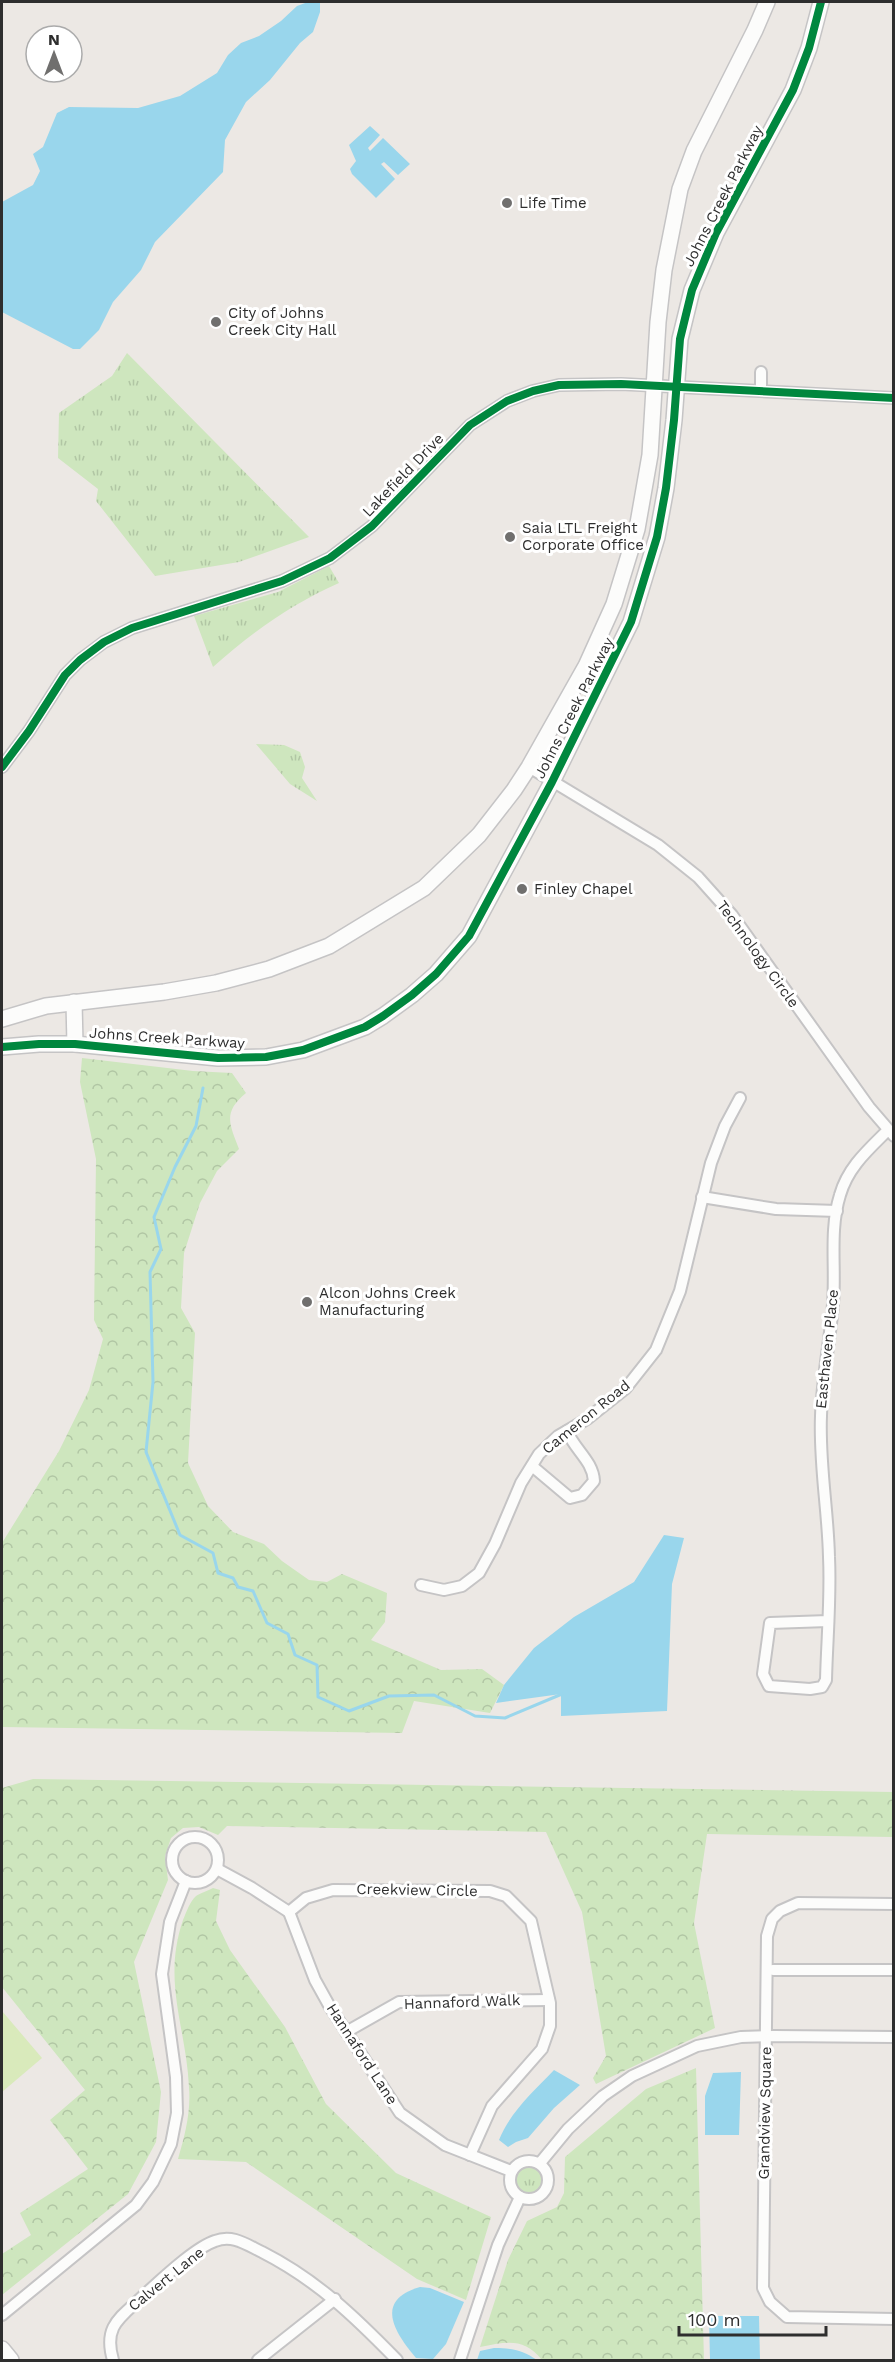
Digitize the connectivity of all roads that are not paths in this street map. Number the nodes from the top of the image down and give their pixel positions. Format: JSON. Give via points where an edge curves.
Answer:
{"nodes":[{"id":1,"x":767,"y":2,"type":"edge"},
{"id":2,"x":821,"y":2,"type":"edge"},
{"id":3,"x":761,"y":372,"type":"dead end"},
{"id":4,"x":655,"y":384,"type":"junction"},
{"id":5,"x":676,"y":385,"type":"junction"},
{"id":6,"x":761,"y":391,"type":"junction"},
{"id":7,"x":894,"y":398,"type":"edge"},
{"id":8,"x":2,"y":767,"type":"edge"},
{"id":9,"x":530,"y":767,"type":"junction"},
{"id":10,"x":552,"y":782,"type":"junction"},
{"id":11,"x":74,"y":1002,"type":"junction"},
{"id":12,"x":2,"y":1019,"type":"edge"},
{"id":13,"x":75,"y":1044,"type":"junction"},
{"id":14,"x":2,"y":1047,"type":"edge"},
{"id":15,"x":740,"y":1098,"type":"dead end"},
{"id":16,"x":891,"y":1133,"type":"edge"},
{"id":17,"x":702,"y":1197,"type":"junction"},
{"id":18,"x":837,"y":1211,"type":"junction"},
{"id":19,"x":567,"y":1431,"type":"junction"},
{"id":20,"x":531,"y":1466,"type":"junction"},
{"id":21,"x":421,"y":1585,"type":"dead end"},
{"id":22,"x":828,"y":1621,"type":"junction"},
{"id":23,"x":217,"y":1869,"type":"junction"},
{"id":24,"x":186,"y":1881,"type":"junction"},
{"id":25,"x":894,"y":1904,"type":"edge"},
{"id":26,"x":289,"y":1912,"type":"junction"},
{"id":27,"x":773,"y":1970,"type":"dead end"},
{"id":28,"x":894,"y":1970,"type":"edge"},
{"id":29,"x":549,"y":2000,"type":"junction"},
{"id":30,"x":346,"y":2032,"type":"junction"},
{"id":31,"x":766,"y":2036,"type":"junction"},
{"id":32,"x":894,"y":2037,"type":"edge"},
{"id":33,"x":470,"y":2155,"type":"junction"},
{"id":34,"x":540,"y":2163,"type":"junction"},
{"id":35,"x":511,"y":2171,"type":"junction"},
{"id":36,"x":520,"y":2197,"type":"junction"},
{"id":37,"x":334,"y":2299,"type":"junction"},
{"id":38,"x":2,"y":2315,"type":"edge"},
{"id":39,"x":894,"y":2319,"type":"edge"},
{"id":40,"x":2,"y":2349,"type":"edge"},
{"id":41,"x":11,"y":2361,"type":"edge"},
{"id":42,"x":113,"y":2361,"type":"edge"},
{"id":43,"x":258,"y":2361,"type":"edge"},
{"id":44,"x":397,"y":2361,"type":"edge"},
{"id":45,"x":460,"y":2361,"type":"edge"}],
"edges":[{"from":1,"to":4,"type":"street","name":"Johns Creek Parkway","via":[[695,147],[680,189],[664,270]]},
{"from":2,"to":5,"type":"street","name":"Johns Creek Parkway","via":[[793,90],[700,269],[683,323]]},
{"from":3,"to":6,"type":"street"},
{"from":4,"to":5,"type":"street","name":"Lakefield Drive"},
{"from":4,"to":8,"type":"street","name":"Lakefield Drive","via":[[559,385],[533,391],[488,412],[470,425],[372,526],[330,558],[282,581],[132,628],[80,660],[65,675]]},
{"from":4,"to":9,"type":"street","name":"Johns Creek Parkway","via":[[650,454],[637,529],[614,604],[586,666]]},
{"from":5,"to":6,"type":"street","name":"Lakefield Drive"},
{"from":5,"to":10,"type":"street","name":"Johns Creek Parkway","via":[[670,463],[657,537],[631,622]]},
{"from":6,"to":7,"type":"street","name":"Lakefield Drive"},
{"from":9,"to":10,"type":"street","name":"Technology Circle"},
{"from":9,"to":11,"type":"street","name":"Johns Creek Parkway","via":[[479,835],[424,888],[329,945],[269,969],[216,983]]},
{"from":10,"to":13,"type":"street","name":"Johns Creek Parkway","via":[[469,936],[412,995],[365,1027],[303,1050],[266,1057],[218,1058]]},
{"from":10,"to":16,"type":"street","name":"Technology Circle","via":[[658,845],[710,889]]},
{"from":11,"to":12,"type":"street","name":"Johns Creek Parkway"},
{"from":11,"to":13,"type":"street"},
{"from":13,"to":14,"type":"street","name":"Johns Creek Parkway"},
{"from":15,"to":17,"type":"street","name":"Cameron Road","via":[[725,1126]]},
{"from":16,"to":18,"type":"street","name":"Easthaven Place","via":[[858,1160],[840,1195]]},
{"from":17,"to":18,"type":"street","via":[[776,1209]]},
{"from":17,"to":19,"type":"street","name":"Cameron Road","via":[[680,1291],[656,1350],[626,1388]]},
{"from":18,"to":22,"type":"street","name":"Easthaven Place","via":[[832,1323],[821,1418],[821,1467],[830,1557]]},
{"from":19,"to":20,"type":"street","name":"Cameron Road","via":[[539,1454]]},
{"from":19,"to":20,"type":"street","via":[[594,1470],[594,1481],[582,1495],[570,1498]]},
{"from":20,"to":21,"type":"street","name":"Cameron Road","via":[[479,1573],[462,1586],[444,1590]]},
{"from":22,"to":22,"type":"street","name":"Easthaven Place","via":[[826,1680],[822,1687],[769,1686],[763,1674],[770,1623]]},
{"from":23,"to":24,"type":"street","via":[[205,1881]]},
{"from":23,"to":24,"type":"street","via":[[218,1856],[213,1844],[202,1837],[188,1837],[177,1844],[172,1856],[175,1872]]},
{"from":23,"to":26,"type":"street"},
{"from":24,"to":38,"type":"street","via":[[170,1923],[162,1974],[176,2077],[177,2113],[171,2144],[153,2182],[136,2205]]},
{"from":25,"to":31,"type":"street","name":"Grandview Square","via":[[798,1903],[772,1919],[767,1936]]},
{"from":26,"to":29,"type":"street","name":"Creekview Circle","via":[[306,1898],[333,1890],[490,1891],[506,1896],[531,1921]]},
{"from":26,"to":30,"type":"street","name":"Hannaford Lane","via":[[315,1980]]},
{"from":27,"to":28,"type":"street"},
{"from":29,"to":30,"type":"street","name":"Hannaford Walk","via":[[399,2002]]},
{"from":29,"to":33,"type":"street","name":"Creekview Circle","via":[[550,2026],[542,2049],[492,2106]]},
{"from":30,"to":33,"type":"street","name":"Hannaford Lane","via":[[400,2113],[446,2145]]},
{"from":31,"to":32,"type":"street"},
{"from":31,"to":34,"type":"street","via":[[697,2046],[632,2076],[603,2096],[568,2129]]},
{"from":31,"to":39,"type":"street","name":"Grandview Square","via":[[765,2295],[787,2317]]},
{"from":33,"to":35,"type":"street","name":"Hannaford Lane"},
{"from":34,"to":35,"type":"street","via":[[527,2160]]},
{"from":34,"to":36,"type":"street","via":[[549,2180],[544,2192],[533,2199]]},
{"from":35,"to":36,"type":"street","via":[[511,2188]]},
{"from":36,"to":45,"type":"street","via":[[498,2245]]},
{"from":37,"to":42,"type":"street","name":"Calvert Lane","via":[[303,2275],[235,2239],[216,2241],[155,2285],[113,2324],[109,2337]]},
{"from":37,"to":43,"type":"street"},
{"from":37,"to":44,"type":"street","name":"Calvert Lane"},
{"from":40,"to":41,"type":"street"}]}
